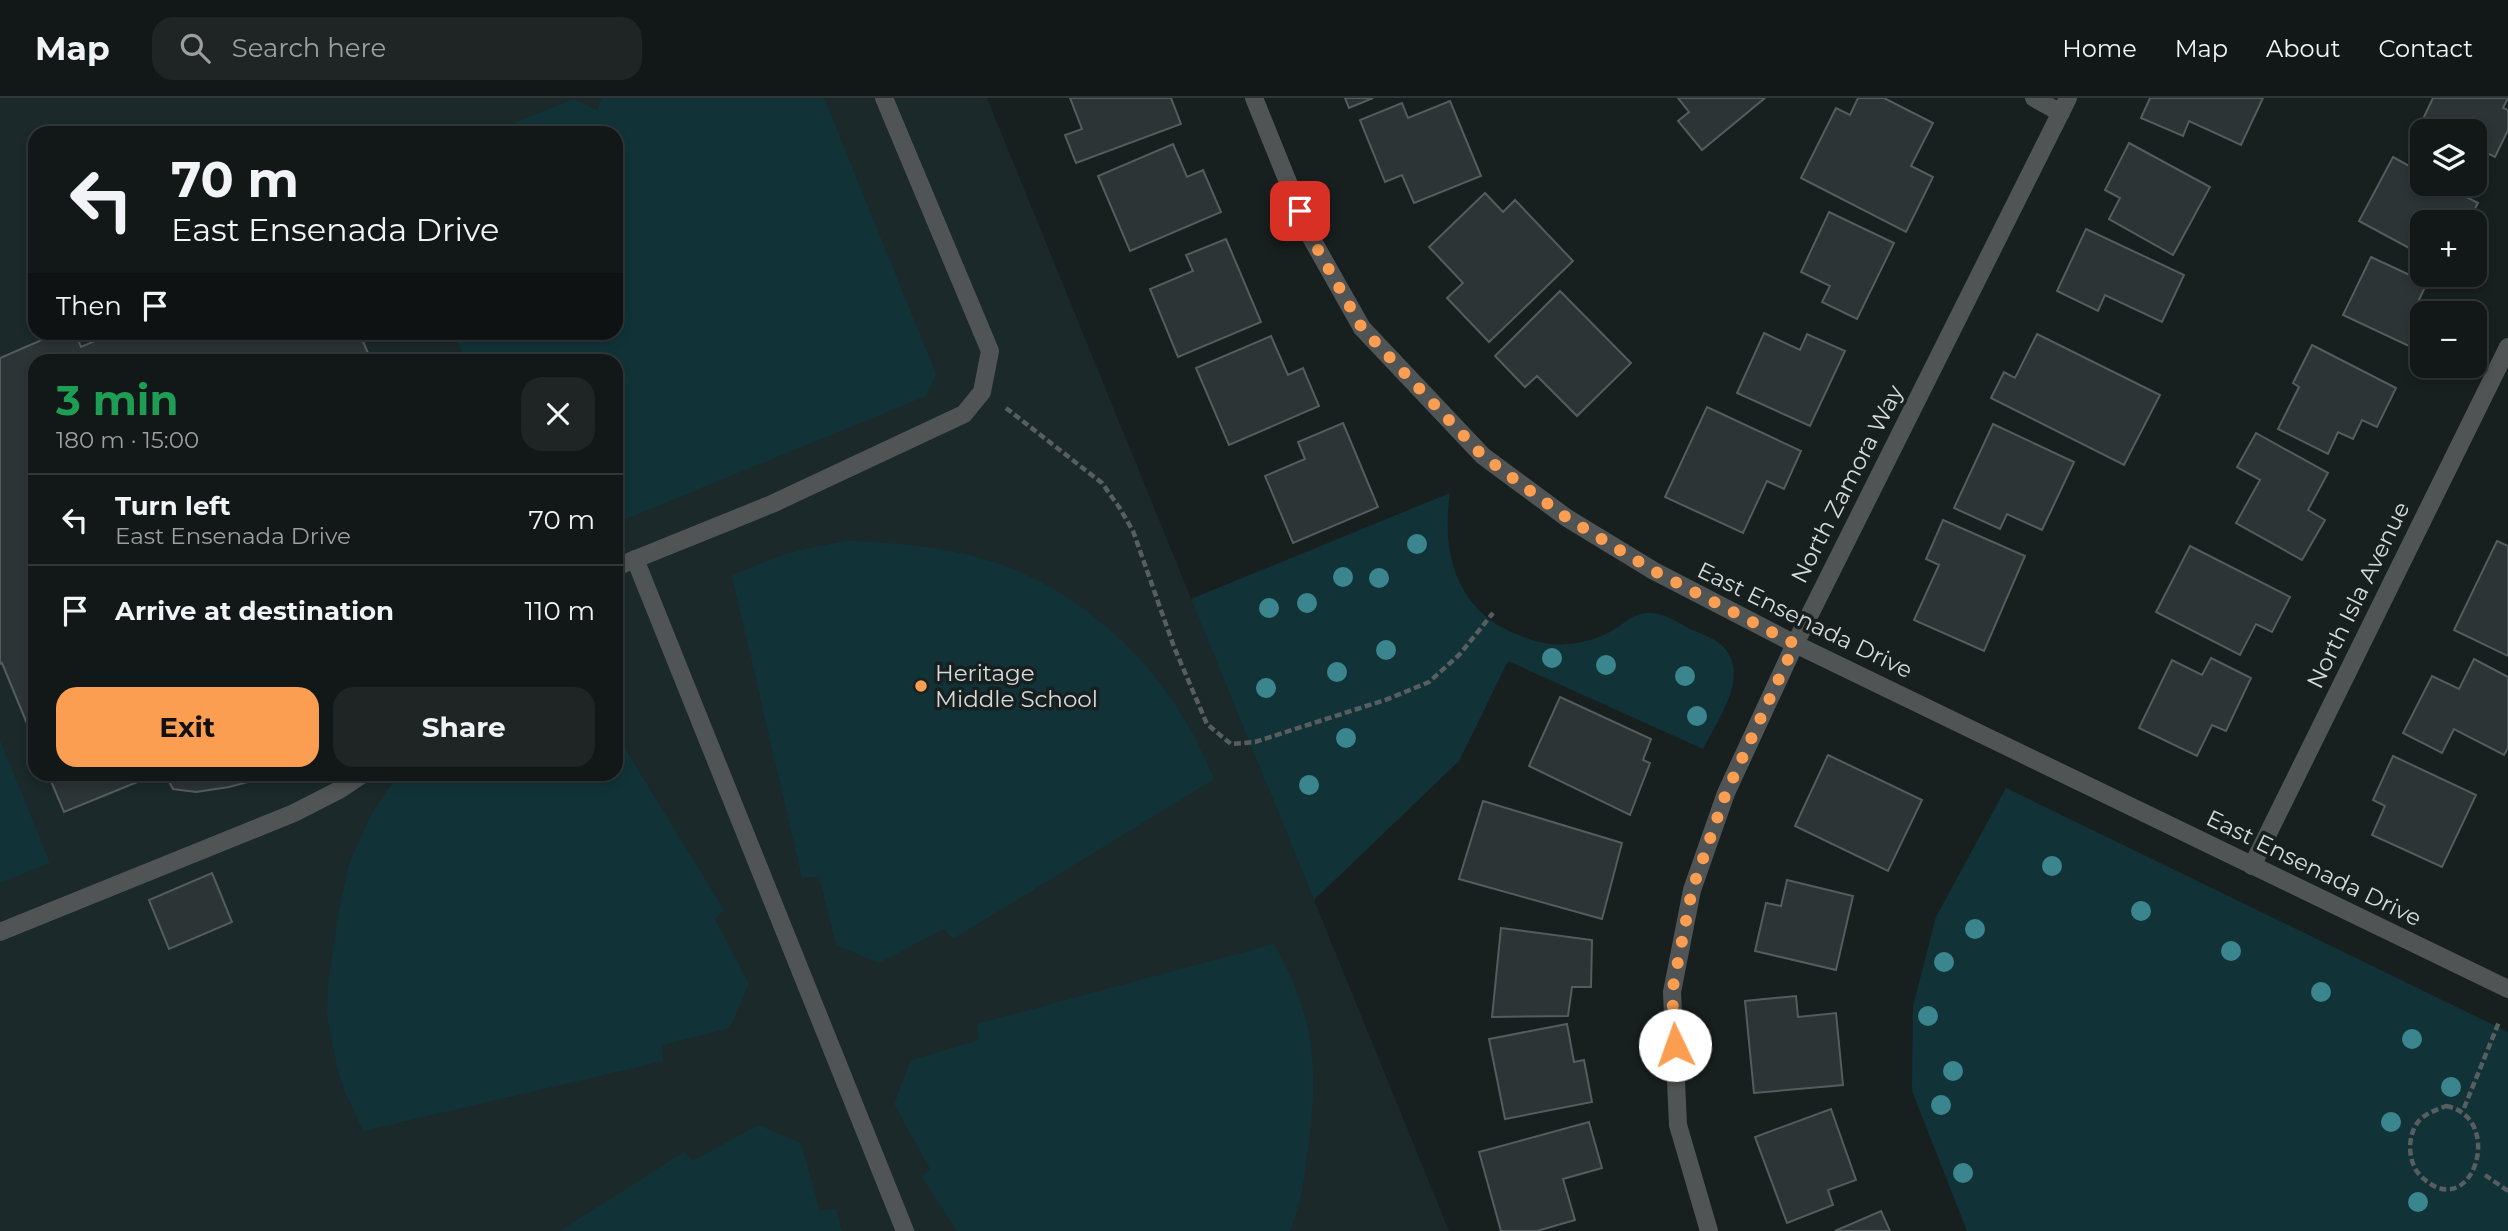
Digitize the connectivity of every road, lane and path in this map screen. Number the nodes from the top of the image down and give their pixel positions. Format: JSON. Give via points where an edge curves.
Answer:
{"nodes":[{"id":1,"x":884,"y":98,"type":"edge"},
{"id":2,"x":1254,"y":98,"type":"edge"},
{"id":3,"x":2034,"y":98,"type":"edge"},
{"id":4,"x":2064,"y":105,"type":"edge"},
{"id":5,"x":2508,"y":346,"type":"edge"},
{"id":6,"x":982,"y":392,"type":"junction"},
{"id":7,"x":635,"y":559,"type":"junction"},
{"id":8,"x":623,"y":564,"type":"edge"},
{"id":9,"x":1493,"y":612,"type":"dead end"},
{"id":10,"x":1795,"y":644,"type":"junction"},
{"id":11,"x":352,"y":781,"type":"edge"},
{"id":12,"x":2252,"y":866,"type":"junction"},
{"id":13,"x":0,"y":932,"type":"edge"},
{"id":14,"x":2508,"y":989,"type":"edge"},
{"id":15,"x":2500,"y":1022,"type":"dead end"},
{"id":16,"x":2464,"y":1108,"type":"junction"},
{"id":17,"x":2472,"y":1113,"type":"dead end"},
{"id":18,"x":2488,"y":1166,"type":"dead end"},
{"id":19,"x":2485,"y":1175,"type":"junction"},
{"id":20,"x":2481,"y":1180,"type":"dead end"},
{"id":21,"x":2464,"y":1191,"type":"dead end"},
{"id":22,"x":2508,"y":1191,"type":"edge"},
{"id":23,"x":905,"y":1231,"type":"edge"},
{"id":24,"x":1709,"y":1231,"type":"edge"}],
"edges":[{"from":1,"to":6,"type":"street","via":[[990,351]]},
{"from":2,"to":10,"type":"street","name":"East Ensenada Drive","via":[[1309,234],[1362,328],[1483,456],[1567,518],[1654,571]]},
{"from":3,"to":4,"type":"street"},
{"from":4,"to":10,"type":"street","name":"North Zamora Way"},
{"from":5,"to":12,"type":"street","name":"North Isla Avenue"},
{"from":6,"to":7,"type":"street","via":[[964,414],[772,504]]},
{"from":6,"to":9,"type":"path","via":[[1102,483],[1119,507],[1133,531],[1207,724],[1231,744],[1255,742],[1429,682],[1460,654]]},
{"from":7,"to":8,"type":"street"},
{"from":7,"to":23,"type":"street"},
{"from":10,"to":12,"type":"street","name":"East Ensenada Drive"},
{"from":10,"to":24,"type":"street","name":"North Zamora Way","via":[[1726,793],[1692,890],[1672,992],[1678,1125]]},
{"from":11,"to":13,"type":"street","via":[[294,813]]},
{"from":12,"to":14,"type":"street","name":"East Ensenada Drive"},
{"from":15,"to":16,"type":"path"},
{"from":16,"to":17,"type":"path"},
{"from":16,"to":21,"type":"path","via":[[2446,1106],[2431,1112],[2418,1122],[2410,1139],[2416,1170],[2431,1187]]},
{"from":18,"to":19,"type":"path"},
{"from":19,"to":20,"type":"path"},
{"from":19,"to":22,"type":"path"}]}
